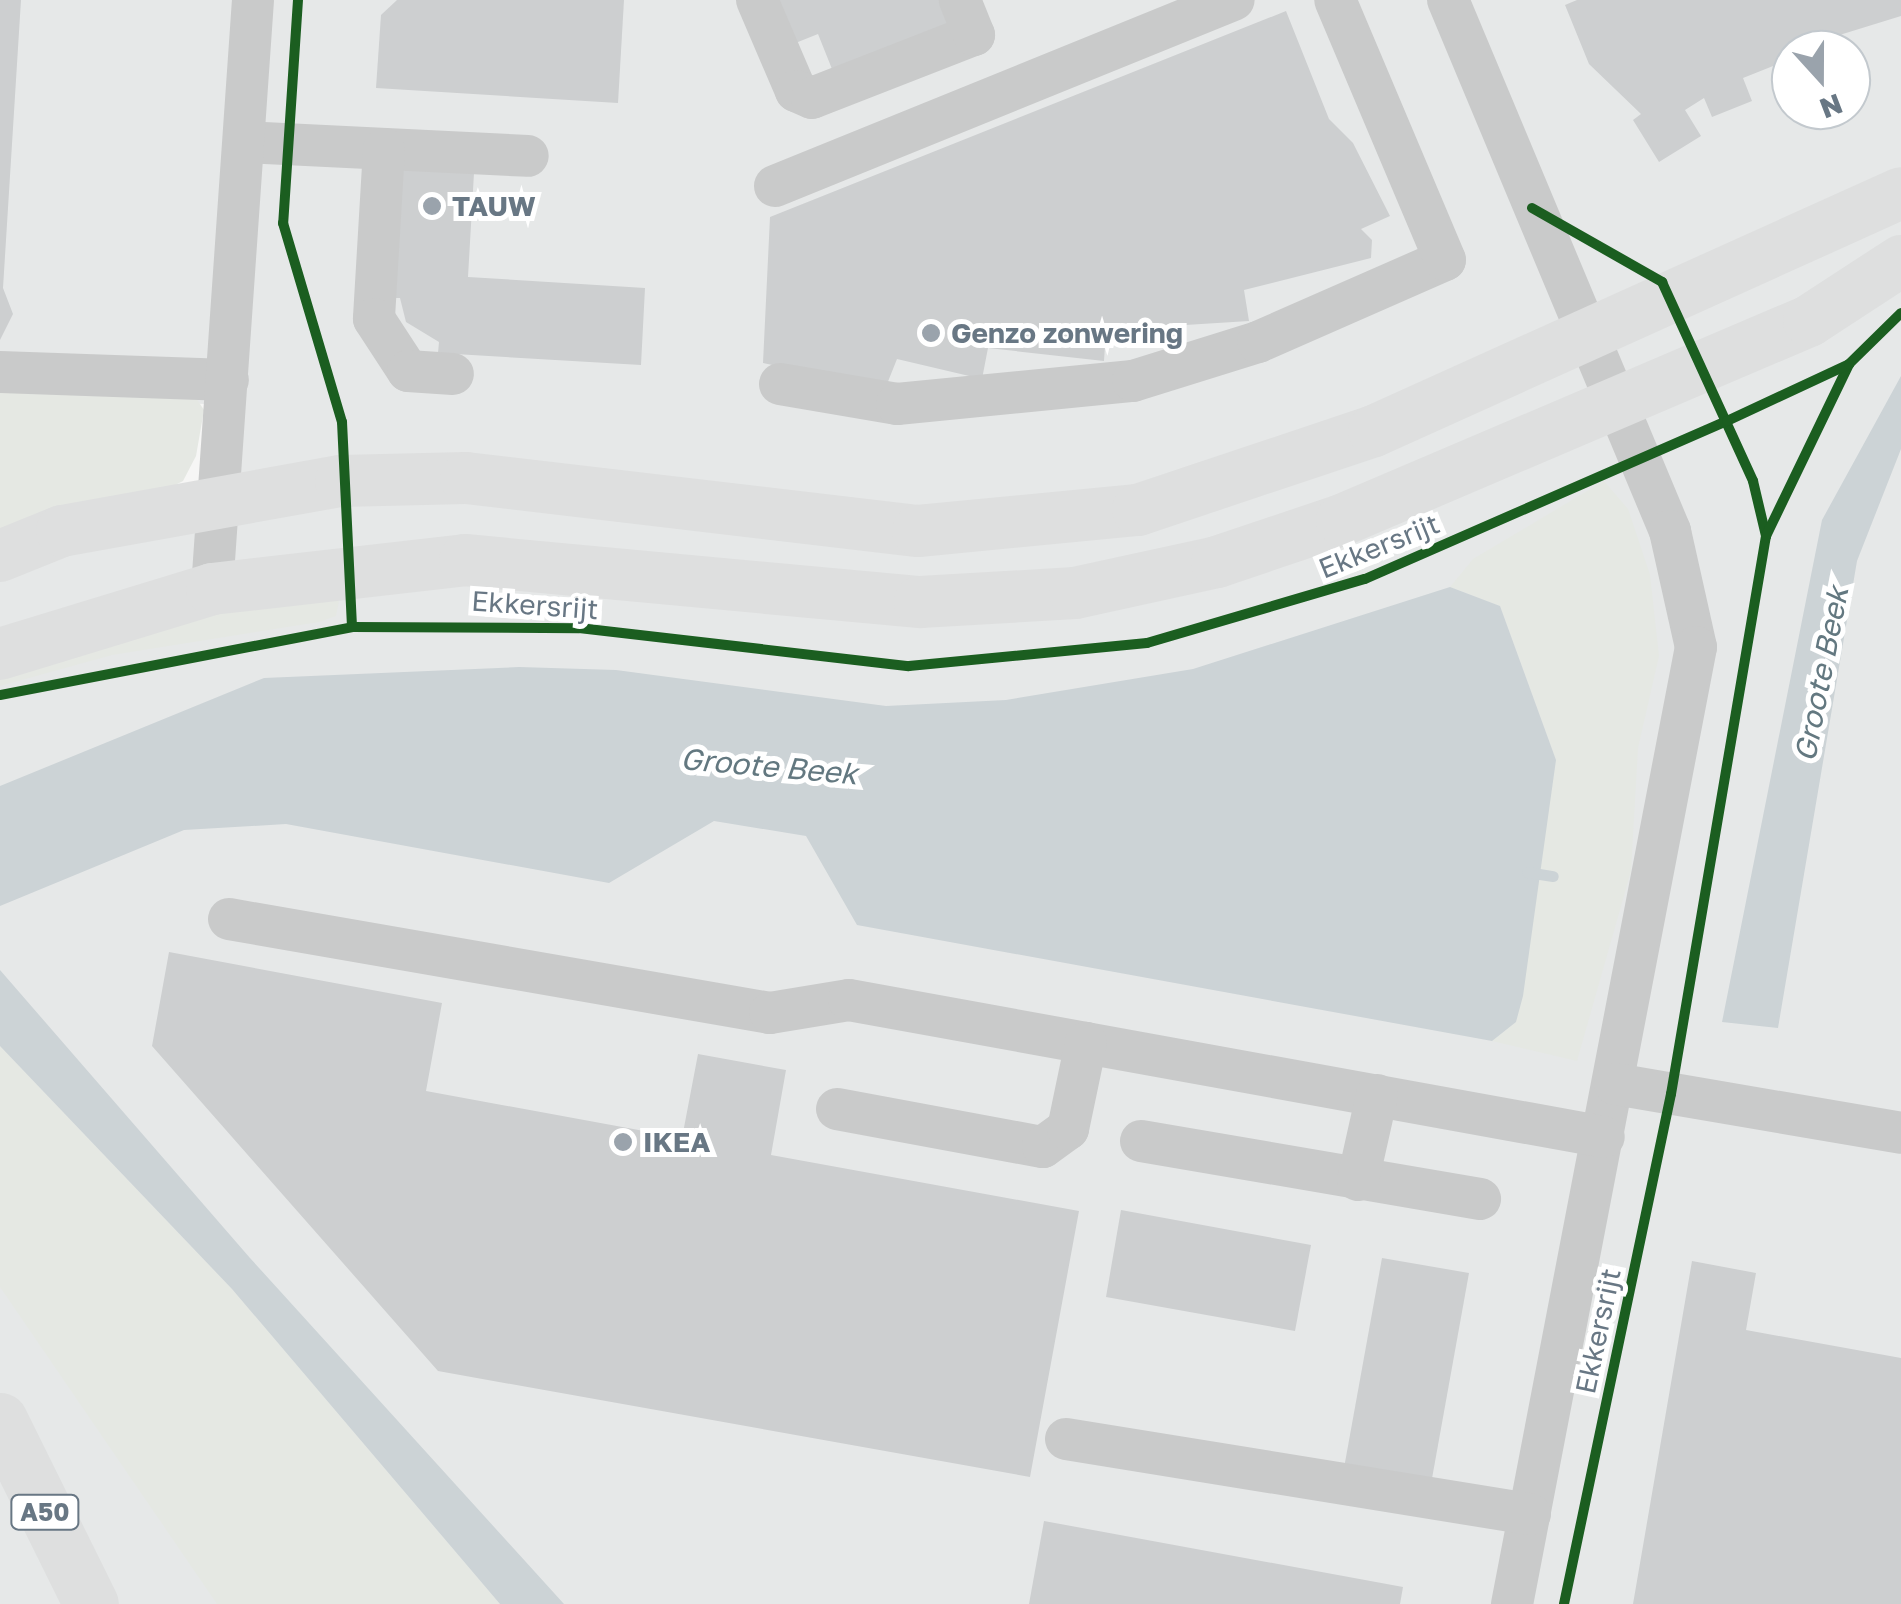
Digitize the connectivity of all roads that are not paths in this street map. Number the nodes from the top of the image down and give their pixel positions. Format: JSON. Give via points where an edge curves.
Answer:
{"nodes":[{"id":1,"x":253,"y":0,"type":"edge"},
{"id":2,"x":757,"y":0,"type":"edge"},
{"id":3,"x":960,"y":0,"type":"edge"},
{"id":4,"x":1234,"y":0,"type":"edge"},
{"id":5,"x":1335,"y":0,"type":"edge"},
{"id":6,"x":1448,"y":0,"type":"edge"},
{"id":7,"x":244,"y":142,"type":"junction"},
{"id":8,"x":384,"y":149,"type":"junction"},
{"id":9,"x":528,"y":156,"type":"dead end"},
{"id":10,"x":775,"y":186,"type":"dead end"},
{"id":11,"x":1901,"y":193,"type":"edge"},
{"id":12,"x":1901,"y":261,"type":"edge"},
{"id":13,"x":1584,"y":336,"type":"junction"},
{"id":14,"x":0,"y":372,"type":"edge"},
{"id":15,"x":453,"y":374,"type":"dead end"},
{"id":16,"x":228,"y":380,"type":"junction"},
{"id":17,"x":780,"y":384,"type":"dead end"},
{"id":18,"x":1615,"y":408,"type":"junction"},
{"id":19,"x":218,"y":500,"type":"junction"},
{"id":20,"x":0,"y":556,"type":"edge"},
{"id":21,"x":212,"y":588,"type":"junction"},
{"id":22,"x":0,"y":654,"type":"edge"},
{"id":23,"x":230,"y":919,"type":"dead end"},
{"id":24,"x":1086,"y":1042,"type":"junction"},
{"id":25,"x":1616,"y":1084,"type":"junction"},
{"id":26,"x":1377,"y":1095,"type":"junction"},
{"id":27,"x":837,"y":1109,"type":"dead end"},
{"id":28,"x":1901,"y":1133,"type":"edge"},
{"id":29,"x":1604,"y":1137,"type":"junction"},
{"id":30,"x":1142,"y":1140,"type":"dead end"},
{"id":31,"x":1358,"y":1180,"type":"junction"},
{"id":32,"x":1480,"y":1198,"type":"dead end"},
{"id":33,"x":0,"y":1420,"type":"edge"},
{"id":34,"x":1066,"y":1438,"type":"dead end"},
{"id":35,"x":0,"y":1494,"type":"edge"},
{"id":36,"x":1530,"y":1514,"type":"junction"},
{"id":37,"x":90,"y":1604,"type":"edge"},
{"id":38,"x":1512,"y":1604,"type":"edge"}],
"edges":[{"from":1,"to":7,"type":"street"},
{"from":2,"to":3,"type":"street","via":[[796,92],[812,98],[974,35]]},
{"from":4,"to":10,"type":"street"},
{"from":5,"to":17,"type":"street","via":[[1446,260],[1258,342],[1133,382],[897,404]]},
{"from":6,"to":13,"type":"street","name":"Ekkersrijt"},
{"from":7,"to":8,"type":"street"},
{"from":7,"to":16,"type":"street"},
{"from":8,"to":9,"type":"street"},
{"from":8,"to":15,"type":"street","via":[[374,319],[408,371]]},
{"from":11,"to":13,"type":"main road"},
{"from":12,"to":18,"type":"main road","name":"Ekkersrijt","via":[[1809,321]]},
{"from":13,"to":18,"type":"street","name":"Ekkersrijt"},
{"from":13,"to":19,"type":"main road","via":[[1229,486],[1065,521],[918,530],[466,478],[295,485]]},
{"from":14,"to":16,"type":"street"},
{"from":16,"to":19,"type":"street"},
{"from":18,"to":21,"type":"main road","name":"Ekkersrijt","via":[[1342,520],[1216,562],[1076,594],[920,602],[465,560]]},
{"from":18,"to":25,"type":"street","name":"Ekkersrijt","via":[[1681,563],[1696,647]]},
{"from":19,"to":20,"type":"main road","via":[[62,531]]},
{"from":19,"to":21,"type":"street"},
{"from":21,"to":22,"type":"main road","name":"Ekkersrijt"},
{"from":23,"to":24,"type":"street","via":[[770,1013],[850,1000]]},
{"from":24,"to":26,"type":"street"},
{"from":24,"to":27,"type":"street","via":[[1068,1129],[1042,1146]]},
{"from":25,"to":28,"type":"street"},
{"from":25,"to":29,"type":"street","name":"Ekkersrijt"},
{"from":26,"to":29,"type":"street"},
{"from":26,"to":31,"type":"street"},
{"from":29,"to":36,"type":"street","name":"Ekkersrijt"},
{"from":30,"to":31,"type":"street"},
{"from":31,"to":32,"type":"street"},
{"from":33,"to":37,"type":"highway","number":"A50"},
{"from":34,"to":36,"type":"street"},
{"from":35,"to":37,"type":"highway","number":"A50"},
{"from":36,"to":38,"type":"street","name":"Ekkersrijt"}]}
